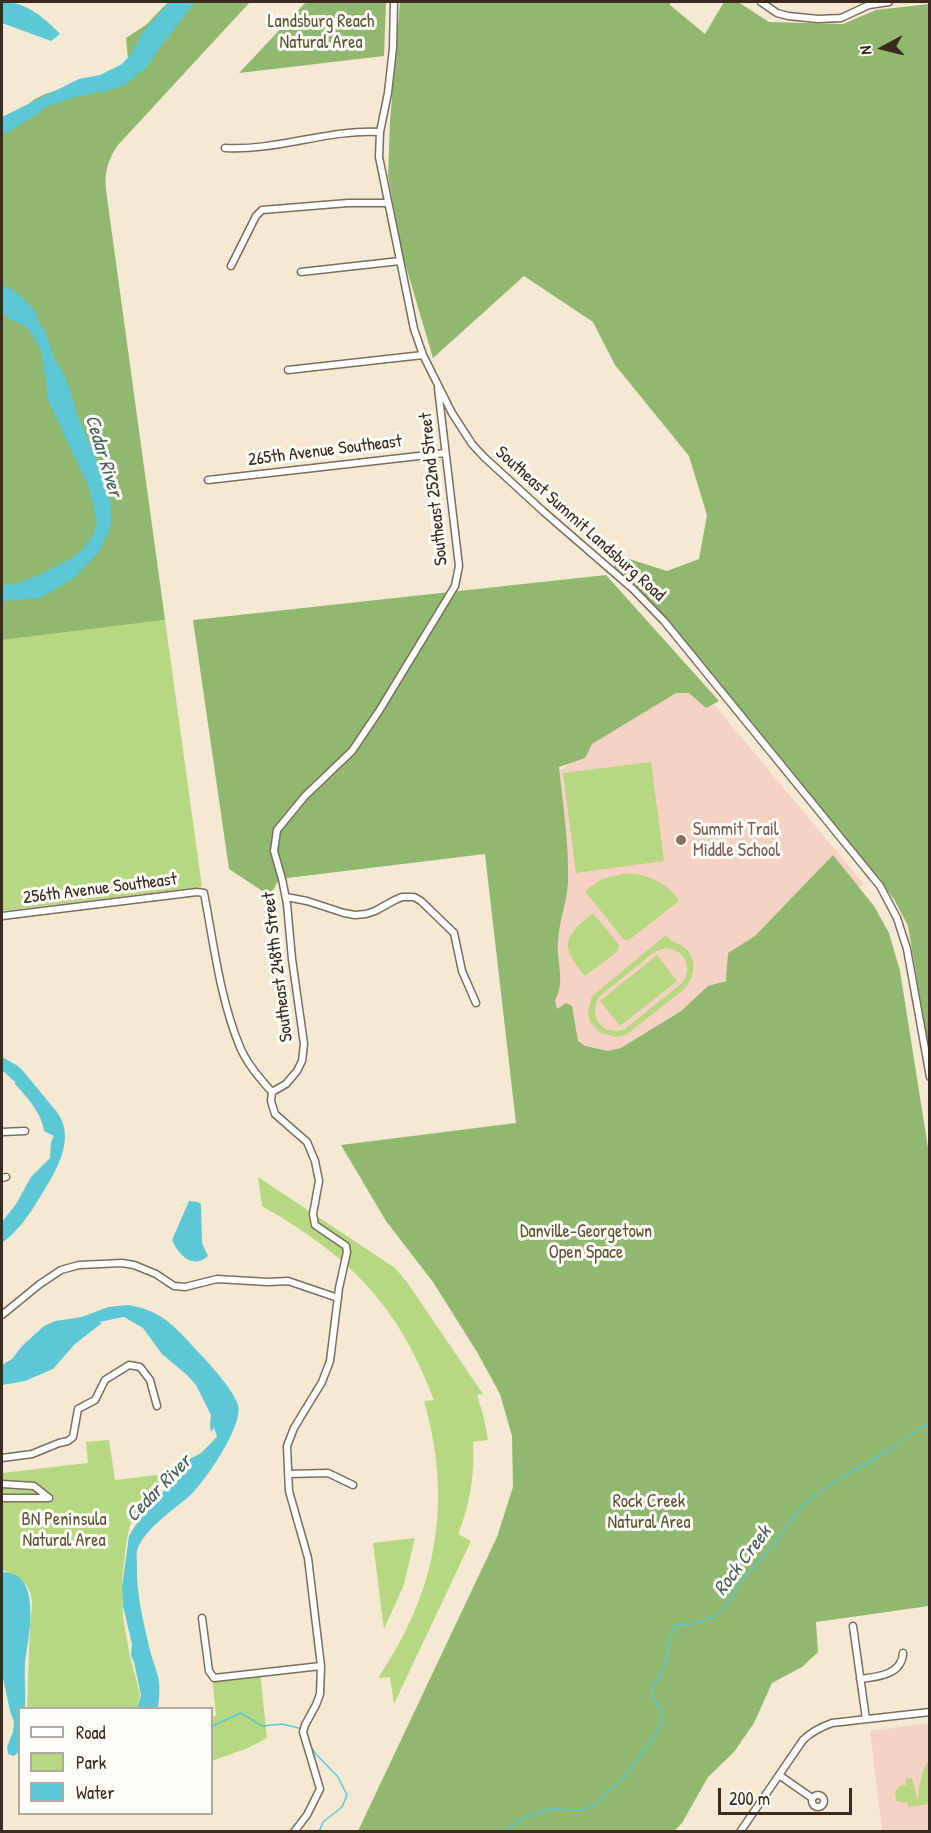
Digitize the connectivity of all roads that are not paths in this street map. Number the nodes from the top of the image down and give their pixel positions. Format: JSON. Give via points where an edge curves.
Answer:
{"nodes":[{"id":1,"x":394,"y":2,"type":"edge"},
{"id":2,"x":761,"y":2,"type":"edge"},
{"id":3,"x":889,"y":2,"type":"edge"},
{"id":4,"x":380,"y":132,"type":"junction"},
{"id":5,"x":225,"y":148,"type":"dead end"},
{"id":6,"x":387,"y":203,"type":"junction"},
{"id":7,"x":399,"y":261,"type":"junction"},
{"id":8,"x":231,"y":266,"type":"dead end"},
{"id":9,"x":301,"y":272,"type":"dead end"},
{"id":10,"x":423,"y":355,"type":"junction"},
{"id":11,"x":288,"y":370,"type":"dead end"},
{"id":12,"x":438,"y":388,"type":"junction"},
{"id":13,"x":445,"y":453,"type":"junction"},
{"id":14,"x":208,"y":480,"type":"dead end"},
{"id":15,"x":455,"y":586,"type":"joint"},
{"id":16,"x":286,"y":897,"type":"junction"},
{"id":17,"x":2,"y":916,"type":"edge"},
{"id":18,"x":477,"y":1003,"type":"dead end"},
{"id":19,"x":930,"y":1077,"type":"edge"},
{"id":20,"x":272,"y":1092,"type":"junction"},
{"id":21,"x":25,"y":1131,"type":"dead end"},
{"id":22,"x":2,"y":1132,"type":"edge"},
{"id":23,"x":338,"y":1298,"type":"junction"},
{"id":24,"x":2,"y":1315,"type":"edge"},
{"id":25,"x":157,"y":1406,"type":"dead end"},
{"id":26,"x":2,"y":1458,"type":"edge"},
{"id":27,"x":288,"y":1474,"type":"junction"},
{"id":28,"x":2,"y":1484,"type":"edge"},
{"id":29,"x":353,"y":1485,"type":"dead end"},
{"id":30,"x":2,"y":1498,"type":"edge"},
{"id":31,"x":202,"y":1618,"type":"dead end"},
{"id":32,"x":853,"y":1626,"type":"dead end"},
{"id":33,"x":903,"y":1653,"type":"dead end"},
{"id":34,"x":321,"y":1666,"type":"junction"},
{"id":35,"x":860,"y":1679,"type":"junction"},
{"id":36,"x":930,"y":1712,"type":"edge"},
{"id":37,"x":866,"y":1719,"type":"junction"},
{"id":38,"x":779,"y":1775,"type":"junction"},
{"id":39,"x":812,"y":1798,"type":"dead end"},
{"id":40,"x":294,"y":1832,"type":"edge"},
{"id":41,"x":740,"y":1832,"type":"edge"}],
"edges":[{"from":1,"to":4,"type":"street","name":"Southeast Summit Landsburg Road","via":[[393,48]]},
{"from":2,"to":3,"type":"street","via":[[777,13],[818,19],[841,18],[869,5]]},
{"from":4,"to":5,"type":"street"},
{"from":4,"to":6,"type":"street","name":"Southeast Summit Landsburg Road","via":[[379,157]]},
{"from":6,"to":7,"type":"street","name":"Southeast Summit Landsburg Road"},
{"from":6,"to":8,"type":"street","via":[[262,210]]},
{"from":7,"to":9,"type":"street"},
{"from":7,"to":10,"type":"street","name":"Southeast Summit Landsburg Road"},
{"from":10,"to":11,"type":"street"},
{"from":10,"to":12,"type":"street","name":"Southeast Summit Landsburg Road"},
{"from":12,"to":13,"type":"street","name":"Southeast 252nd Street"},
{"from":12,"to":19,"type":"street","name":"Southeast Summit Landsburg Road","via":[[472,444],[493,467],[660,616],[880,886],[907,949]]},
{"from":13,"to":14,"type":"street","name":"265th Avenue Southeast"},
{"from":13,"to":15,"type":"street","name":"Southeast 252nd Street","via":[[459,567]]},
{"from":15,"to":16,"type":"street","name":"Southeast 248th Street","via":[[352,751],[305,796],[277,830],[274,851]]},
{"from":16,"to":18,"type":"street","via":[[356,915],[375,912],[402,897],[422,901],[454,933],[462,971]]},
{"from":16,"to":20,"type":"street","name":"Southeast 248th Street","via":[[304,1044],[297,1071]]},
{"from":17,"to":20,"type":"street","name":"256th Avenue Southeast","via":[[202,892],[226,1006],[240,1048]]},
{"from":20,"to":23,"type":"street","via":[[275,1114],[307,1142],[318,1171],[315,1226],[346,1246]]},
{"from":21,"to":22,"type":"street"},
{"from":23,"to":24,"type":"street","via":[[288,1281],[217,1279],[174,1286],[156,1274],[122,1263],[69,1266]]},
{"from":23,"to":27,"type":"street","via":[[330,1361],[289,1439]]},
{"from":25,"to":26,"type":"street","via":[[150,1380],[140,1367],[129,1365],[105,1380],[95,1400],[78,1409],[73,1437],[68,1441],[32,1454]]},
{"from":27,"to":29,"type":"street","via":[[328,1473]]},
{"from":27,"to":34,"type":"street","via":[[308,1558]]},
{"from":28,"to":30,"type":"street","via":[[34,1486],[49,1498]]},
{"from":31,"to":34,"type":"street","via":[[212,1677]]},
{"from":32,"to":35,"type":"street"},
{"from":33,"to":35,"type":"street","via":[[895,1669]]},
{"from":34,"to":40,"type":"street","via":[[320,1694],[303,1732],[320,1789]]},
{"from":35,"to":37,"type":"street"},
{"from":36,"to":37,"type":"street"},
{"from":37,"to":38,"type":"street","via":[[832,1723],[809,1734]]},
{"from":38,"to":39,"type":"street"},
{"from":38,"to":41,"type":"street"}]}
